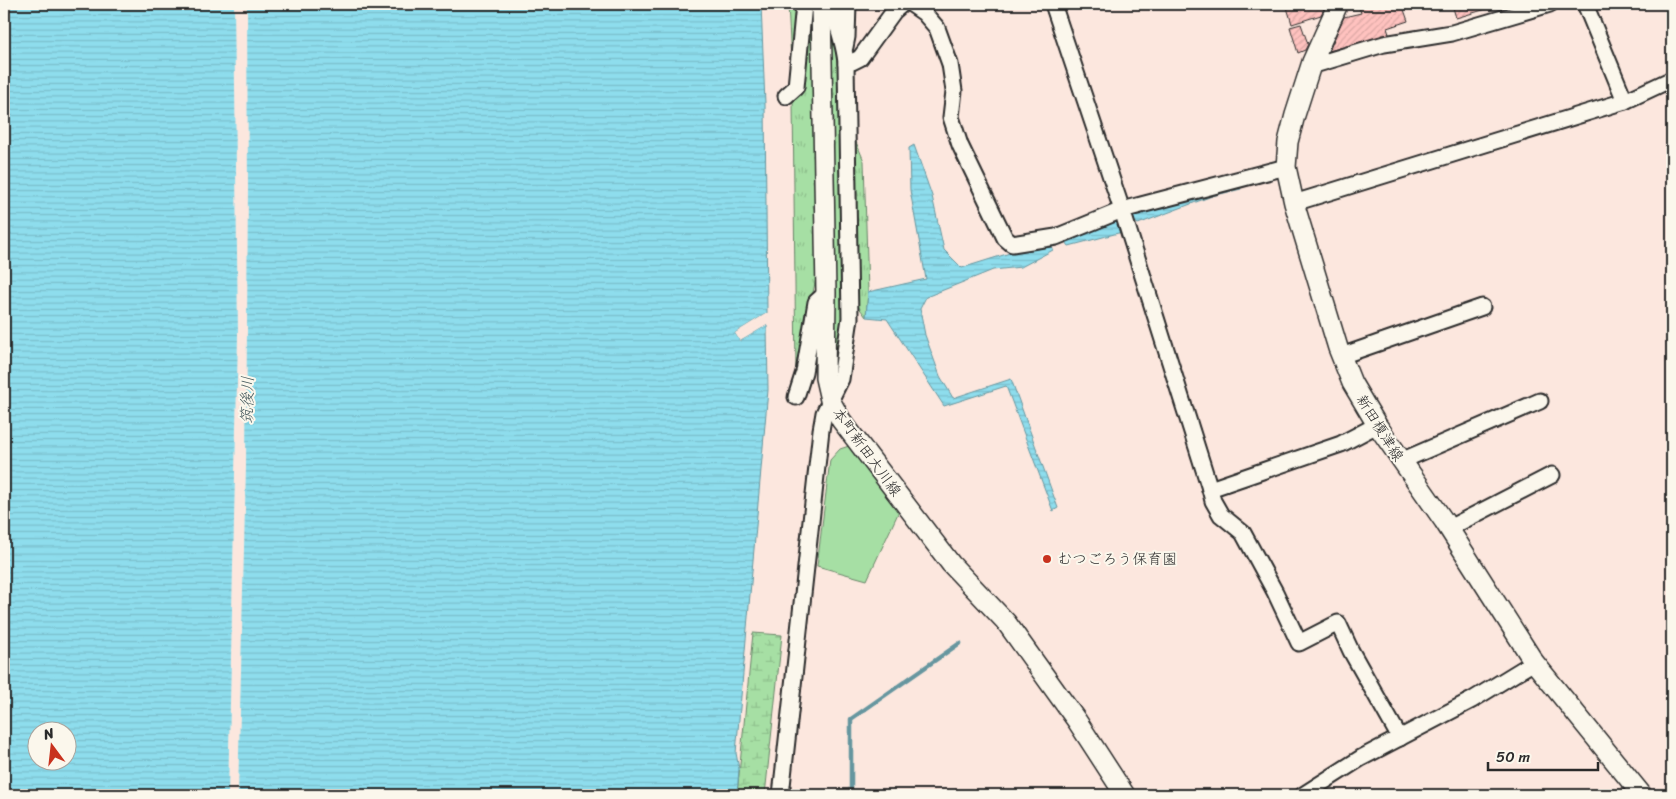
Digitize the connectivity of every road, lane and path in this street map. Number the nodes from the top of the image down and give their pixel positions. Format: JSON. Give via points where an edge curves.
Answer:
{"nodes":[{"id":1,"x":804,"y":4,"type":"edge"},
{"id":2,"x":821,"y":4,"type":"edge"},
{"id":3,"x":831,"y":4,"type":"edge"},
{"id":4,"x":848,"y":4,"type":"edge"},
{"id":5,"x":902,"y":4,"type":"edge"},
{"id":6,"x":911,"y":4,"type":"edge"},
{"id":7,"x":1053,"y":4,"type":"edge"},
{"id":8,"x":1338,"y":4,"type":"edge"},
{"id":9,"x":1550,"y":4,"type":"edge"},
{"id":10,"x":1585,"y":4,"type":"edge"},
{"id":11,"x":845,"y":56,"type":"junction"},
{"id":12,"x":1311,"y":66,"type":"junction"},
{"id":13,"x":1672,"y":79,"type":"edge"},
{"id":14,"x":786,"y":96,"type":"dead end"},
{"id":15,"x":1625,"y":101,"type":"junction"},
{"id":16,"x":1286,"y":167,"type":"junction"},
{"id":17,"x":1294,"y":202,"type":"junction"},
{"id":18,"x":1122,"y":210,"type":"junction"},
{"id":19,"x":826,"y":293,"type":"junction"},
{"id":20,"x":1482,"y":307,"type":"dead end"},
{"id":21,"x":1341,"y":356,"type":"junction"},
{"id":22,"x":796,"y":397,"type":"dead end"},
{"id":23,"x":830,"y":400,"type":"junction"},
{"id":24,"x":1540,"y":401,"type":"dead end"},
{"id":25,"x":1377,"y":425,"type":"junction"},
{"id":26,"x":1401,"y":462,"type":"junction"},
{"id":27,"x":1552,"y":475,"type":"dead end"},
{"id":28,"x":1210,"y":489,"type":"junction"},
{"id":29,"x":1449,"y":528,"type":"junction"},
{"id":30,"x":1534,"y":662,"type":"junction"},
{"id":31,"x":1400,"y":738,"type":"junction"},
{"id":32,"x":780,"y":795,"type":"edge"},
{"id":33,"x":1125,"y":795,"type":"edge"},
{"id":34,"x":1303,"y":795,"type":"edge"},
{"id":35,"x":1642,"y":795,"type":"edge"}],
"edges":[{"from":1,"to":14,"type":"street","via":[[796,87]]},
{"from":2,"to":19,"type":"main road","name":"本町新田大川線"},
{"from":3,"to":11,"type":"street"},
{"from":4,"to":11,"type":"street"},
{"from":5,"to":11,"type":"street","via":[[860,58],[852,62]]},
{"from":6,"to":18,"type":"street","via":[[937,28],[950,64],[954,91],[952,117],[960,145],[1005,238],[1012,244],[1056,236]]},
{"from":7,"to":18,"type":"street"},
{"from":8,"to":12,"type":"main road","name":"新田榎津線"},
{"from":9,"to":12,"type":"street","via":[[1452,34],[1384,44]]},
{"from":10,"to":15,"type":"street"},
{"from":11,"to":23,"type":"street","via":[[850,318],[841,379]]},
{"from":12,"to":16,"type":"main road","name":"新田榎津線","via":[[1288,142]]},
{"from":13,"to":15,"type":"street"},
{"from":15,"to":17,"type":"street"},
{"from":16,"to":17,"type":"main road","name":"新田榎津線"},
{"from":16,"to":18,"type":"street"},
{"from":17,"to":21,"type":"main road","name":"新田榎津線"},
{"from":18,"to":28,"type":"street"},
{"from":19,"to":22,"type":"street","via":[[816,302],[804,372]]},
{"from":19,"to":23,"type":"main road","name":"本町新田大川線","via":[[824,378]]},
{"from":20,"to":21,"type":"street"},
{"from":21,"to":25,"type":"main road","name":"新田榎津線"},
{"from":23,"to":32,"type":"street","via":[[821,430]]},
{"from":23,"to":33,"type":"main road","name":"本町新田大川線","via":[[951,564],[1006,622]]},
{"from":24,"to":26,"type":"street"},
{"from":25,"to":26,"type":"main road","name":"新田榎津線"},
{"from":25,"to":28,"type":"street","via":[[1341,444]]},
{"from":26,"to":29,"type":"main road","name":"新田榎津線"},
{"from":27,"to":29,"type":"street"},
{"from":28,"to":31,"type":"street","via":[[1221,515],[1243,533],[1299,643],[1338,622]]},
{"from":29,"to":30,"type":"main road","name":"新田榎津線"},
{"from":30,"to":31,"type":"street"},
{"from":30,"to":35,"type":"main road","name":"新田榎津線"},
{"from":31,"to":34,"type":"street","via":[[1361,758]]}]}
